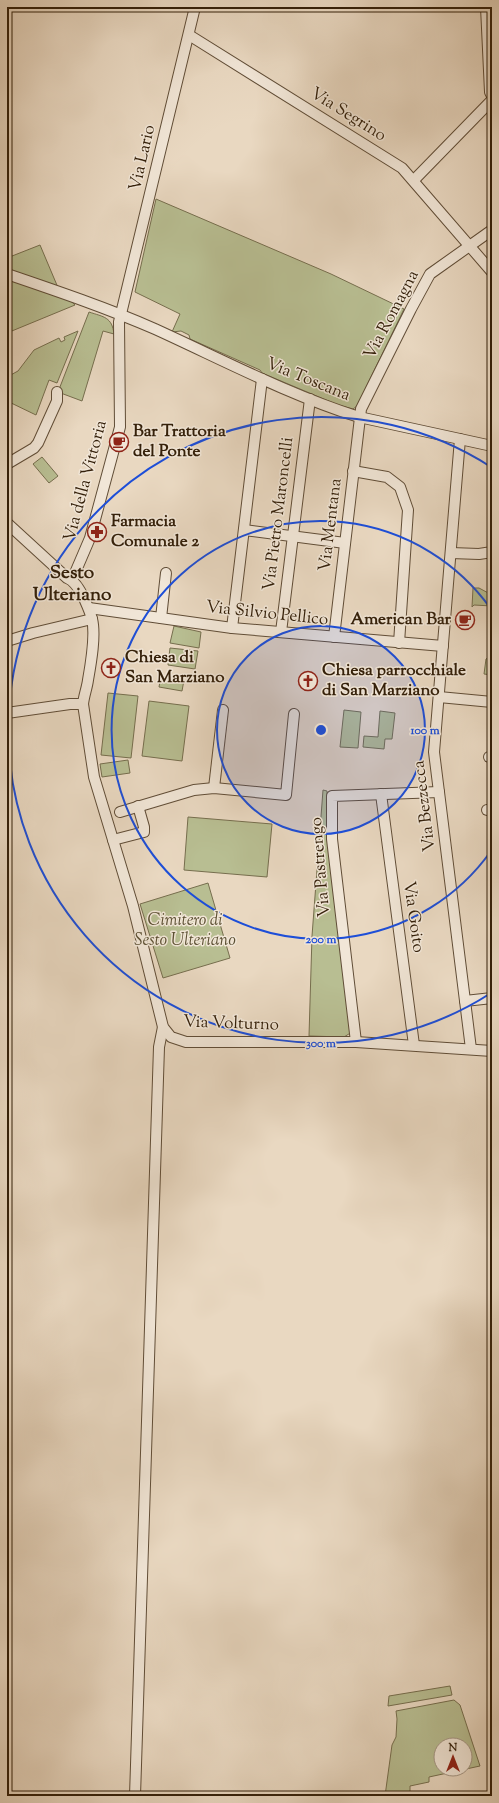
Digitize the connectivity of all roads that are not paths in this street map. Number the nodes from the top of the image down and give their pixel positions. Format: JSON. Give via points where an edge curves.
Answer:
{"nodes":[{"id":1,"x":195,"y":7,"type":"edge"},
{"id":2,"x":486,"y":7,"type":"edge"},
{"id":3,"x":189,"y":35,"type":"junction"},
{"id":4,"x":492,"y":96,"type":"edge"},
{"id":5,"x":492,"y":100,"type":"edge"},
{"id":6,"x":414,"y":180,"type":"junction"},
{"id":7,"x":492,"y":230,"type":"edge"},
{"id":8,"x":469,"y":247,"type":"junction"},
{"id":9,"x":492,"y":272,"type":"edge"},
{"id":10,"x":7,"y":274,"type":"edge"},
{"id":11,"x":122,"y":315,"type":"junction"},
{"id":12,"x":262,"y":380,"type":"junction"},
{"id":13,"x":57,"y":392,"type":"dead end"},
{"id":14,"x":310,"y":400,"type":"junction"},
{"id":15,"x":359,"y":417,"type":"junction"},
{"id":16,"x":460,"y":439,"type":"junction"},
{"id":17,"x":490,"y":443,"type":"edge"},
{"id":18,"x":7,"y":464,"type":"edge"},
{"id":19,"x":353,"y":471,"type":"junction"},
{"id":20,"x":8,"y":527,"type":"edge"},
{"id":21,"x":244,"y":530,"type":"junction"},
{"id":22,"x":292,"y":537,"type":"junction"},
{"id":23,"x":345,"y":543,"type":"junction"},
{"id":24,"x":492,"y":552,"type":"edge"},
{"id":25,"x":451,"y":553,"type":"junction"},
{"id":26,"x":166,"y":574,"type":"dead end"},
{"id":27,"x":72,"y":580,"type":"junction"},
{"id":28,"x":88,"y":608,"type":"junction"},
{"id":29,"x":161,"y":618,"type":"junction"},
{"id":30,"x":92,"y":619,"type":"junction"},
{"id":31,"x":232,"y":628,"type":"junction"},
{"id":32,"x":281,"y":632,"type":"junction"},
{"id":33,"x":334,"y":637,"type":"junction"},
{"id":34,"x":7,"y":641,"type":"edge"},
{"id":35,"x":399,"y":642,"type":"junction"},
{"id":36,"x":443,"y":646,"type":"junction"},
{"id":37,"x":439,"y":697,"type":"junction"},
{"id":38,"x":492,"y":702,"type":"edge"},
{"id":39,"x":84,"y":704,"type":"junction"},
{"id":40,"x":223,"y":710,"type":"dead end"},
{"id":41,"x":7,"y":713,"type":"edge"},
{"id":42,"x":294,"y":714,"type":"dead end"},
{"id":43,"x":214,"y":788,"type":"junction"},
{"id":44,"x":439,"y":792,"type":"junction"},
{"id":45,"x":381,"y":794,"type":"junction"},
{"id":46,"x":138,"y":806,"type":"junction"},
{"id":47,"x":120,"y":812,"type":"dead end"},
{"id":48,"x":113,"y":840,"type":"junction"},
{"id":49,"x":492,"y":998,"type":"edge"},
{"id":50,"x":465,"y":1001,"type":"junction"},
{"id":51,"x":163,"y":1027,"type":"junction"},
{"id":52,"x":356,"y":1042,"type":"junction"},
{"id":53,"x":414,"y":1045,"type":"junction"},
{"id":54,"x":471,"y":1049,"type":"junction"},
{"id":55,"x":492,"y":1051,"type":"edge"},
{"id":56,"x":135,"y":1796,"type":"edge"}],
"edges":[{"from":1,"to":3,"type":"street","name":"Via Lario"},
{"from":2,"to":4,"type":"street"},
{"from":3,"to":6,"type":"street","name":"Via Segrino","via":[[402,168]]},
{"from":3,"to":11,"type":"street","name":"Via Lario"},
{"from":5,"to":6,"type":"street"},
{"from":6,"to":8,"type":"street","name":"Via Segrino"},
{"from":7,"to":8,"type":"street","name":"Via Romagna"},
{"from":8,"to":9,"type":"street","name":"Via Segrino"},
{"from":8,"to":15,"type":"street","name":"Via Romagna","via":[[430,274]]},
{"from":10,"to":11,"type":"street","name":"Via Toscana"},
{"from":11,"to":12,"type":"street","name":"Via Toscana"},
{"from":11,"to":27,"type":"street","name":"Via della Vittoria","via":[[119,322],[120,427],[90,538]]},
{"from":12,"to":14,"type":"street","name":"Via Toscana"},
{"from":12,"to":21,"type":"street"},
{"from":13,"to":18,"type":"street","via":[[57,401],[38,443]]},
{"from":14,"to":15,"type":"street","name":"Via Toscana"},
{"from":14,"to":22,"type":"street","name":"Via Pietro Maroncelli"},
{"from":15,"to":16,"type":"street","name":"Via Toscana"},
{"from":15,"to":19,"type":"street","name":"Via Mentana"},
{"from":16,"to":17,"type":"street","name":"Via Toscana"},
{"from":16,"to":25,"type":"street","name":"Via Bezzecca"},
{"from":19,"to":23,"type":"street","name":"Via Mentana"},
{"from":19,"to":35,"type":"street","via":[[387,476],[400,486],[408,510]]},
{"from":20,"to":27,"type":"street"},
{"from":21,"to":22,"type":"street"},
{"from":21,"to":31,"type":"street"},
{"from":22,"to":23,"type":"street"},
{"from":22,"to":32,"type":"street","name":"Via Pietro Maroncelli"},
{"from":23,"to":33,"type":"street","name":"Via Mentana"},
{"from":24,"to":25,"type":"street"},
{"from":25,"to":36,"type":"street","name":"Via Bezzecca"},
{"from":26,"to":29,"type":"street"},
{"from":27,"to":28,"type":"street","name":"Via Volturno"},
{"from":28,"to":29,"type":"street","name":"Via Silvio Pellico"},
{"from":28,"to":30,"type":"street","name":"Via Volturno"},
{"from":29,"to":31,"type":"street","name":"Via Silvio Pellico"},
{"from":30,"to":34,"type":"street"},
{"from":30,"to":39,"type":"street","name":"Via Volturno","via":[[92,649]]},
{"from":31,"to":32,"type":"street","name":"Via Silvio Pellico"},
{"from":32,"to":33,"type":"street","name":"Via Silvio Pellico"},
{"from":33,"to":35,"type":"street","name":"Via Silvio Pellico"},
{"from":35,"to":36,"type":"street","name":"Via Silvio Pellico"},
{"from":36,"to":37,"type":"street","name":"Via Bezzecca"},
{"from":37,"to":38,"type":"street"},
{"from":37,"to":44,"type":"street","name":"Via Bezzecca","via":[[434,752]]},
{"from":39,"to":41,"type":"street"},
{"from":39,"to":48,"type":"street","name":"Via Volturno","via":[[94,777]]},
{"from":40,"to":43,"type":"street"},
{"from":42,"to":43,"type":"street","via":[[286,795]]},
{"from":43,"to":46,"type":"street","via":[[194,790]]},
{"from":44,"to":45,"type":"street","name":"Via Pastrengo"},
{"from":44,"to":50,"type":"street","name":"Via Bezzecca"},
{"from":45,"to":52,"type":"street","name":"Via Pastrengo","via":[[332,796],[332,839]]},
{"from":45,"to":53,"type":"street","name":"Via Goito"},
{"from":46,"to":47,"type":"street"},
{"from":46,"to":48,"type":"street","via":[[144,832]]},
{"from":48,"to":51,"type":"street","name":"Via Volturno","via":[[133,906]]},
{"from":49,"to":50,"type":"street"},
{"from":50,"to":54,"type":"street","name":"Via Bezzecca"},
{"from":51,"to":52,"type":"street","name":"Via Volturno","via":[[171,1037],[186,1042]]},
{"from":51,"to":56,"type":"street","via":[[159,1047]]},
{"from":52,"to":53,"type":"street","name":"Via Volturno"},
{"from":53,"to":54,"type":"street","name":"Via Volturno"},
{"from":54,"to":55,"type":"street","name":"Via Volturno"}]}
